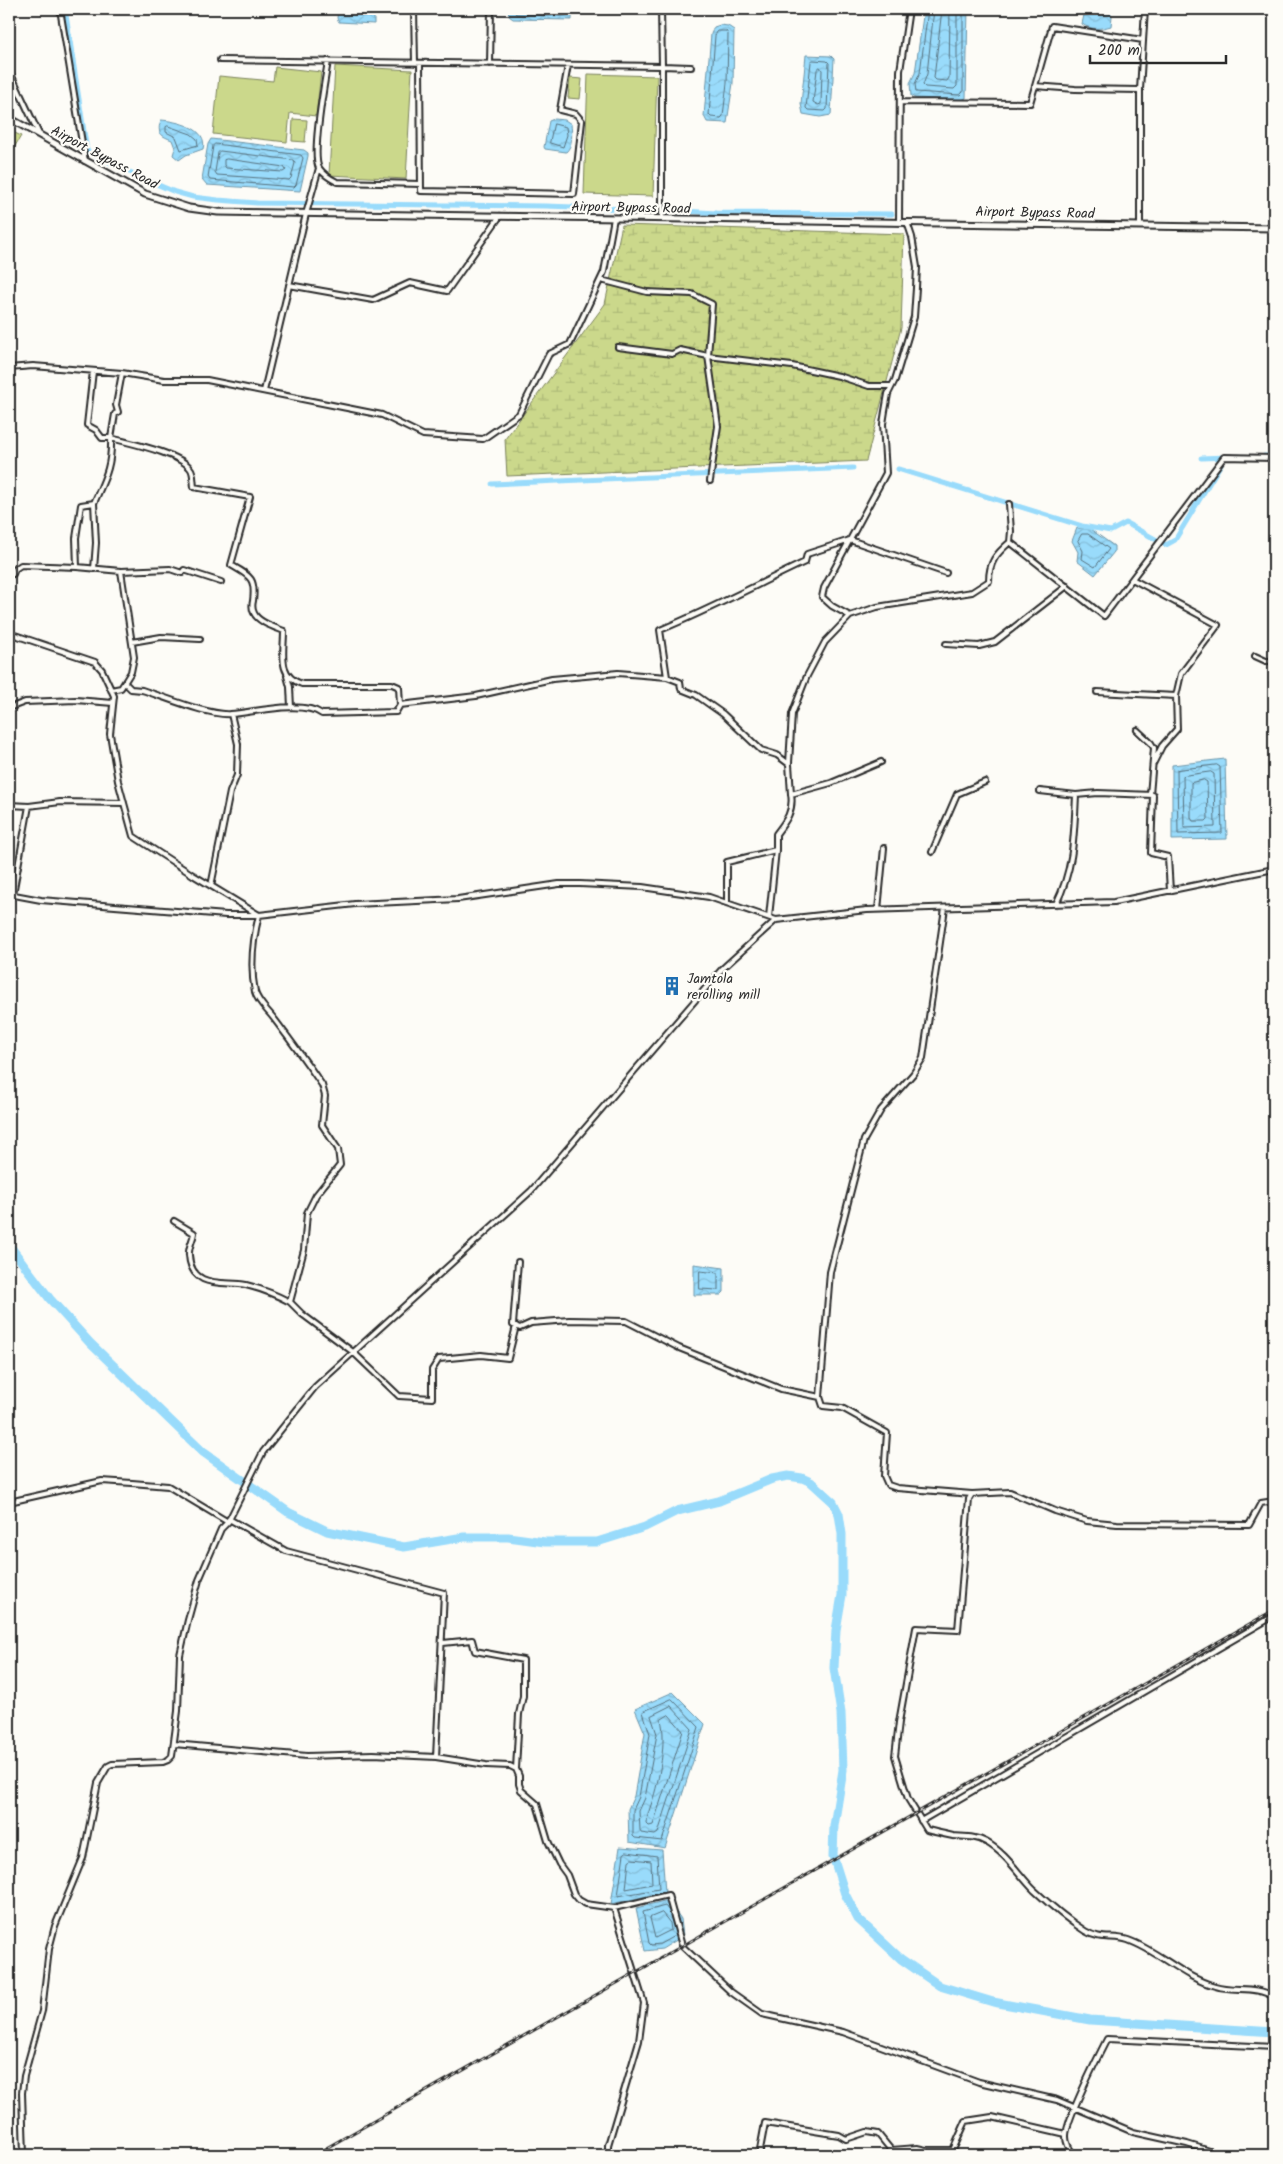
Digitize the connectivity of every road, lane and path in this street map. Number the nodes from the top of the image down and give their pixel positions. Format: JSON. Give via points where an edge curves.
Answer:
{"nodes":[{"id":1,"x":60,"y":9,"type":"edge"},
{"id":2,"x":414,"y":9,"type":"edge"},
{"id":3,"x":490,"y":9,"type":"edge"},
{"id":4,"x":662,"y":9,"type":"edge"},
{"id":5,"x":909,"y":9,"type":"edge"},
{"id":6,"x":1145,"y":9,"type":"edge"},
{"id":7,"x":1143,"y":40,"type":"junction"},
{"id":8,"x":220,"y":60,"type":"dead end"},
{"id":9,"x":328,"y":61,"type":"junction"},
{"id":10,"x":417,"y":63,"type":"junction"},
{"id":11,"x":490,"y":64,"type":"junction"},
{"id":12,"x":568,"y":65,"type":"junction"},
{"id":13,"x":662,"y":66,"type":"junction"},
{"id":14,"x":691,"y":67,"type":"dead end"},
{"id":15,"x":9,"y":70,"type":"edge"},
{"id":16,"x":1035,"y":86,"type":"junction"},
{"id":17,"x":1140,"y":90,"type":"junction"},
{"id":18,"x":900,"y":102,"type":"junction"},
{"id":19,"x":9,"y":118,"type":"edge"},
{"id":20,"x":40,"y":136,"type":"junction"},
{"id":21,"x":85,"y":161,"type":"junction"},
{"id":22,"x":319,"y":168,"type":"junction"},
{"id":23,"x":421,"y":184,"type":"junction"},
{"id":24,"x":306,"y":214,"type":"junction"},
{"id":25,"x":500,"y":216,"type":"junction"},
{"id":26,"x":614,"y":218,"type":"junction"},
{"id":27,"x":662,"y":218,"type":"junction"},
{"id":28,"x":899,"y":222,"type":"junction"},
{"id":29,"x":907,"y":222,"type":"junction"},
{"id":30,"x":1140,"y":225,"type":"junction"},
{"id":31,"x":1274,"y":228,"type":"edge"},
{"id":32,"x":600,"y":280,"type":"junction"},
{"id":33,"x":289,"y":285,"type":"junction"},
{"id":34,"x":618,"y":347,"type":"dead end"},
{"id":35,"x":708,"y":356,"type":"junction"},
{"id":36,"x":9,"y":368,"type":"edge"},
{"id":37,"x":93,"y":371,"type":"junction"},
{"id":38,"x":122,"y":373,"type":"junction"},
{"id":39,"x":892,"y":386,"type":"junction"},
{"id":40,"x":264,"y":391,"type":"junction"},
{"id":41,"x":111,"y":438,"type":"junction"},
{"id":42,"x":1274,"y":458,"type":"edge"},
{"id":43,"x":710,"y":481,"type":"dead end"},
{"id":44,"x":94,"y":503,"type":"junction"},
{"id":45,"x":1009,"y":504,"type":"dead end"},
{"id":46,"x":850,"y":540,"type":"junction"},
{"id":47,"x":1010,"y":542,"type":"junction"},
{"id":48,"x":77,"y":567,"type":"junction"},
{"id":49,"x":94,"y":568,"type":"junction"},
{"id":50,"x":121,"y":571,"type":"junction"},
{"id":51,"x":946,"y":572,"type":"dead end"},
{"id":52,"x":9,"y":575,"type":"edge"},
{"id":53,"x":1132,"y":579,"type":"junction"},
{"id":54,"x":222,"y":582,"type":"dead end"},
{"id":55,"x":1066,"y":586,"type":"junction"},
{"id":56,"x":850,"y":616,"type":"junction"},
{"id":57,"x":9,"y":632,"type":"edge"},
{"id":58,"x":200,"y":639,"type":"dead end"},
{"id":59,"x":132,"y":642,"type":"junction"},
{"id":60,"x":946,"y":644,"type":"dead end"},
{"id":61,"x":1255,"y":656,"type":"dead end"},
{"id":62,"x":1274,"y":661,"type":"edge"},
{"id":63,"x":286,"y":674,"type":"junction"},
{"id":64,"x":667,"y":677,"type":"junction"},
{"id":65,"x":125,"y":683,"type":"junction"},
{"id":66,"x":111,"y":690,"type":"junction"},
{"id":67,"x":1097,"y":692,"type":"dead end"},
{"id":68,"x":1176,"y":696,"type":"junction"},
{"id":69,"x":113,"y":702,"type":"junction"},
{"id":70,"x":400,"y":705,"type":"junction"},
{"id":71,"x":290,"y":706,"type":"junction"},
{"id":72,"x":9,"y":708,"type":"edge"},
{"id":73,"x":231,"y":714,"type":"junction"},
{"id":74,"x":1138,"y":730,"type":"dead end"},
{"id":75,"x":881,"y":762,"type":"dead end"},
{"id":76,"x":789,"y":764,"type":"junction"},
{"id":77,"x":1153,"y":764,"type":"junction"},
{"id":78,"x":985,"y":782,"type":"dead end"},
{"id":79,"x":1040,"y":791,"type":"dead end"},
{"id":80,"x":791,"y":794,"type":"junction"},
{"id":81,"x":1076,"y":795,"type":"junction"},
{"id":82,"x":1150,"y":795,"type":"junction"},
{"id":83,"x":124,"y":803,"type":"junction"},
{"id":84,"x":9,"y":805,"type":"edge"},
{"id":85,"x":29,"y":806,"type":"junction"},
{"id":86,"x":884,"y":848,"type":"dead end"},
{"id":87,"x":776,"y":850,"type":"junction"},
{"id":88,"x":932,"y":852,"type":"dead end"},
{"id":89,"x":1274,"y":869,"type":"edge"},
{"id":90,"x":211,"y":886,"type":"junction"},
{"id":91,"x":1170,"y":891,"type":"junction"},
{"id":92,"x":11,"y":894,"type":"edge"},
{"id":93,"x":727,"y":903,"type":"junction"},
{"id":94,"x":1056,"y":904,"type":"junction"},
{"id":95,"x":945,"y":908,"type":"junction"},
{"id":96,"x":878,"y":910,"type":"junction"},
{"id":97,"x":259,"y":915,"type":"junction"},
{"id":98,"x":769,"y":917,"type":"junction"},
{"id":99,"x":776,"y":920,"type":"junction"},
{"id":100,"x":174,"y":1221,"type":"dead end"},
{"id":101,"x":518,"y":1262,"type":"dead end"},
{"id":102,"x":290,"y":1302,"type":"junction"},
{"id":103,"x":516,"y":1326,"type":"junction"},
{"id":104,"x":353,"y":1352,"type":"junction"},
{"id":105,"x":820,"y":1397,"type":"junction"},
{"id":106,"x":972,"y":1494,"type":"junction"},
{"id":107,"x":1274,"y":1501,"type":"edge"},
{"id":108,"x":9,"y":1502,"type":"edge"},
{"id":109,"x":229,"y":1520,"type":"junction"},
{"id":110,"x":1274,"y":1616,"type":"edge"},
{"id":111,"x":443,"y":1643,"type":"junction"},
{"id":112,"x":174,"y":1744,"type":"junction"},
{"id":113,"x":436,"y":1757,"type":"junction"},
{"id":114,"x":516,"y":1769,"type":"junction"},
{"id":115,"x":921,"y":1821,"type":"junction"},
{"id":116,"x":614,"y":1908,"type":"junction"},
{"id":117,"x":1274,"y":1996,"type":"edge"},
{"id":118,"x":1274,"y":2047,"type":"edge"},
{"id":119,"x":1075,"y":2107,"type":"junction"},
{"id":120,"x":1066,"y":2134,"type":"junction"},
{"id":121,"x":892,"y":2150,"type":"junction"},
{"id":122,"x":24,"y":2155,"type":"edge"},
{"id":123,"x":608,"y":2155,"type":"edge"},
{"id":124,"x":759,"y":2155,"type":"edge"},
{"id":125,"x":889,"y":2155,"type":"edge"},
{"id":126,"x":1074,"y":2155,"type":"edge"},
{"id":127,"x":1222,"y":2155,"type":"edge"}],
"edges":[{"from":1,"to":21,"type":"street"},
{"from":2,"to":10,"type":"street"},
{"from":3,"to":11,"type":"street"},
{"from":4,"to":13,"type":"street"},
{"from":5,"to":18,"type":"street","via":[[900,71]]},
{"from":6,"to":7,"type":"street"},
{"from":7,"to":16,"type":"street","via":[[1052,26]]},
{"from":7,"to":17,"type":"street"},
{"from":8,"to":9,"type":"street"},
{"from":9,"to":10,"type":"street"},
{"from":9,"to":22,"type":"street","via":[[316,152]]},
{"from":10,"to":11,"type":"street"},
{"from":10,"to":23,"type":"street"},
{"from":11,"to":12,"type":"street"},
{"from":12,"to":13,"type":"street"},
{"from":12,"to":23,"type":"street","via":[[560,110],[576,114],[582,121],[574,194],[421,191]]},
{"from":13,"to":14,"type":"street"},
{"from":13,"to":27,"type":"street"},
{"from":15,"to":20,"type":"street"},
{"from":16,"to":17,"type":"street"},
{"from":16,"to":18,"type":"street","via":[[1030,103]]},
{"from":17,"to":30,"type":"street"},
{"from":18,"to":28,"type":"street"},
{"from":19,"to":20,"type":"street","name":"Airport Bypass Road"},
{"from":20,"to":21,"type":"street","name":"Airport Bypass Road"},
{"from":21,"to":24,"type":"street","name":"Airport Bypass Road","via":[[145,194],[189,208],[218,212]]},
{"from":22,"to":23,"type":"street","via":[[337,182]]},
{"from":22,"to":24,"type":"street"},
{"from":24,"to":25,"type":"street","name":"Airport Bypass Road"},
{"from":24,"to":33,"type":"street"},
{"from":25,"to":26,"type":"street","name":"Airport Bypass Road"},
{"from":25,"to":33,"type":"street","via":[[447,290],[410,283],[373,300]]},
{"from":26,"to":27,"type":"street","name":"Airport Bypass Road"},
{"from":26,"to":32,"type":"street"},
{"from":27,"to":28,"type":"street","name":"Airport Bypass Road"},
{"from":28,"to":29,"type":"street","name":"Airport Bypass Road"},
{"from":29,"to":30,"type":"street","name":"Airport Bypass Road"},
{"from":29,"to":39,"type":"street","via":[[914,244],[916,267],[914,317]]},
{"from":30,"to":31,"type":"street","name":"Airport Bypass Road"},
{"from":32,"to":35,"type":"street","via":[[647,292],[692,294],[712,304]]},
{"from":32,"to":40,"type":"street","via":[[570,344],[548,354],[519,414],[483,439],[423,435],[382,414]]},
{"from":33,"to":40,"type":"street"},
{"from":34,"to":35,"type":"street","via":[[672,354],[680,350]]},
{"from":35,"to":39,"type":"street","via":[[792,366],[870,386]]},
{"from":35,"to":43,"type":"street","via":[[718,426]]},
{"from":36,"to":37,"type":"street","via":[[33,366]]},
{"from":37,"to":38,"type":"street"},
{"from":37,"to":41,"type":"street","via":[[87,425],[102,438]]},
{"from":38,"to":40,"type":"street","via":[[164,380],[207,380]]},
{"from":38,"to":41,"type":"street","via":[[116,405],[118,412]]},
{"from":39,"to":46,"type":"street","via":[[883,424],[886,473]]},
{"from":41,"to":44,"type":"street","via":[[110,466]]},
{"from":41,"to":63,"type":"street","via":[[168,454],[188,465],[192,470],[194,487],[250,496],[231,565],[250,576],[254,585],[254,614],[284,631]]},
{"from":42,"to":53,"type":"street","via":[[1224,457]]},
{"from":44,"to":48,"type":"street","via":[[80,505]]},
{"from":44,"to":49,"type":"street"},
{"from":45,"to":47,"type":"street"},
{"from":46,"to":51,"type":"street"},
{"from":46,"to":56,"type":"street","via":[[822,597]]},
{"from":46,"to":64,"type":"street","via":[[807,554],[805,562],[715,607],[660,630]]},
{"from":47,"to":55,"type":"street"},
{"from":47,"to":56,"type":"street","via":[[989,568],[989,581],[972,592],[877,607]]},
{"from":48,"to":49,"type":"street"},
{"from":48,"to":52,"type":"street","via":[[21,565]]},
{"from":49,"to":50,"type":"street"},
{"from":50,"to":54,"type":"street","via":[[170,569],[182,573],[184,570]]},
{"from":50,"to":59,"type":"street"},
{"from":53,"to":55,"type":"street","via":[[1104,616]]},
{"from":53,"to":68,"type":"street","via":[[1218,625],[1181,674]]},
{"from":55,"to":60,"type":"street","via":[[995,642],[979,646]]},
{"from":56,"to":76,"type":"street","via":[[825,642],[807,676],[792,714]]},
{"from":57,"to":66,"type":"street","via":[[95,662]]},
{"from":58,"to":59,"type":"street","via":[[161,637]]},
{"from":59,"to":65,"type":"street","via":[[134,657]]},
{"from":61,"to":62,"type":"street"},
{"from":63,"to":70,"type":"street","via":[[302,684],[392,684],[399,687]]},
{"from":63,"to":71,"type":"street"},
{"from":64,"to":70,"type":"street","via":[[618,673],[552,679],[476,696]]},
{"from":64,"to":76,"type":"street","via":[[680,682],[681,689],[696,695],[723,714],[761,750],[777,755]]},
{"from":65,"to":66,"type":"street","via":[[122,688]]},
{"from":65,"to":73,"type":"street","via":[[131,689],[216,714]]},
{"from":66,"to":69,"type":"street"},
{"from":67,"to":68,"type":"street"},
{"from":68,"to":77,"type":"street","via":[[1177,729],[1162,746]]},
{"from":69,"to":72,"type":"street","via":[[25,702]]},
{"from":69,"to":83,"type":"street","via":[[110,734]]},
{"from":70,"to":71,"type":"street","via":[[396,712],[354,714],[322,714]]},
{"from":71,"to":73,"type":"street"},
{"from":73,"to":90,"type":"street","via":[[238,744],[237,774],[230,792]]},
{"from":74,"to":77,"type":"street","via":[[1154,748]]},
{"from":75,"to":80,"type":"street","via":[[831,783]]},
{"from":76,"to":80,"type":"street"},
{"from":77,"to":82,"type":"street"},
{"from":78,"to":88,"type":"street","via":[[957,794]]},
{"from":79,"to":81,"type":"street"},
{"from":80,"to":87,"type":"street","via":[[793,804],[788,819],[776,834]]},
{"from":81,"to":82,"type":"street"},
{"from":81,"to":94,"type":"street","via":[[1071,863]]},
{"from":82,"to":91,"type":"street","via":[[1153,795],[1151,852],[1168,857]]},
{"from":83,"to":85,"type":"street","via":[[60,802]]},
{"from":83,"to":90,"type":"street","via":[[133,836]]},
{"from":84,"to":85,"type":"street"},
{"from":85,"to":92,"type":"street"},
{"from":86,"to":96,"type":"street"},
{"from":87,"to":93,"type":"street","via":[[727,862]]},
{"from":87,"to":98,"type":"street"},
{"from":89,"to":91,"type":"street"},
{"from":90,"to":97,"type":"street"},
{"from":91,"to":94,"type":"street","via":[[1114,902]]},
{"from":92,"to":97,"type":"street","via":[[41,900]]},
{"from":93,"to":97,"type":"street","via":[[709,897],[642,887],[559,884],[458,899],[355,904]]},
{"from":93,"to":98,"type":"street"},
{"from":94,"to":95,"type":"street"},
{"from":95,"to":96,"type":"street"},
{"from":95,"to":105,"type":"street","via":[[922,1058],[913,1074],[882,1110],[864,1140],[852,1178],[830,1272]]},
{"from":96,"to":99,"type":"street"},
{"from":97,"to":102,"type":"street","via":[[253,973],[259,1001],[322,1085],[325,1096],[322,1125],[340,1156],[337,1171],[316,1195],[307,1213],[304,1250]]},
{"from":98,"to":99,"type":"street"},
{"from":99,"to":104,"type":"street","via":[[722,968],[531,1191]]},
{"from":100,"to":102,"type":"street","via":[[194,1233],[189,1249],[190,1265],[209,1283],[244,1285],[272,1292]]},
{"from":101,"to":103,"type":"street","via":[[513,1325]]},
{"from":102,"to":104,"type":"street"},
{"from":103,"to":104,"type":"street","via":[[508,1358],[481,1355],[439,1360],[432,1370],[433,1396],[429,1399],[399,1396]]},
{"from":103,"to":105,"type":"street","via":[[569,1320],[626,1321],[679,1348],[781,1389]]},
{"from":104,"to":109,"type":"street","via":[[315,1386],[263,1452]]},
{"from":105,"to":106,"type":"street","via":[[823,1406],[842,1408],[887,1432],[884,1476],[888,1485]]},
{"from":106,"to":107,"type":"street","via":[[1010,1492],[1055,1512],[1087,1521],[1117,1524],[1249,1525],[1260,1503]]},
{"from":106,"to":115,"type":"street","via":[[958,1630],[916,1628],[899,1722],[896,1756],[908,1799]]},
{"from":108,"to":109,"type":"street","via":[[102,1481],[168,1486]]},
{"from":109,"to":111,"type":"street","via":[[286,1551],[444,1593]]},
{"from":109,"to":112,"type":"street","via":[[221,1529],[199,1580],[188,1620],[180,1655]]},
{"from":110,"to":115,"type":"street"},
{"from":111,"to":113,"type":"street"},
{"from":111,"to":114,"type":"street","via":[[472,1640],[475,1651],[522,1660],[523,1696]]},
{"from":112,"to":113,"type":"street","via":[[307,1756],[373,1754]]},
{"from":112,"to":122,"type":"street","via":[[168,1760],[112,1764],[98,1783],[83,1858],[49,1949],[42,2011],[24,2076]]},
{"from":113,"to":114,"type":"street"},
{"from":114,"to":116,"type":"street","via":[[521,1790],[537,1804],[548,1841],[574,1894],[586,1904]]},
{"from":115,"to":117,"type":"street","via":[[927,1830],[953,1836],[972,1836],[987,1843],[1034,1889],[1085,1931],[1102,1938],[1127,1939],[1153,1952],[1180,1972],[1216,1987],[1241,1988]]},
{"from":116,"to":119,"type":"street","via":[[668,1896],[682,1946],[731,1992],[762,2014],[843,2032],[979,2082]]},
{"from":116,"to":123,"type":"street","via":[[644,2002],[638,2041],[608,2144]]},
{"from":118,"to":119,"type":"street","via":[[1106,2039]]},
{"from":119,"to":120,"type":"street"},
{"from":119,"to":127,"type":"street","via":[[1133,2132]]},
{"from":120,"to":121,"type":"street","via":[[992,2117],[966,2121],[953,2150]]},
{"from":120,"to":126,"type":"street","via":[[1067,2144]]},
{"from":121,"to":124,"type":"street","via":[[878,2134],[867,2132],[846,2138],[765,2123]]},
{"from":121,"to":125,"type":"street"}]}
